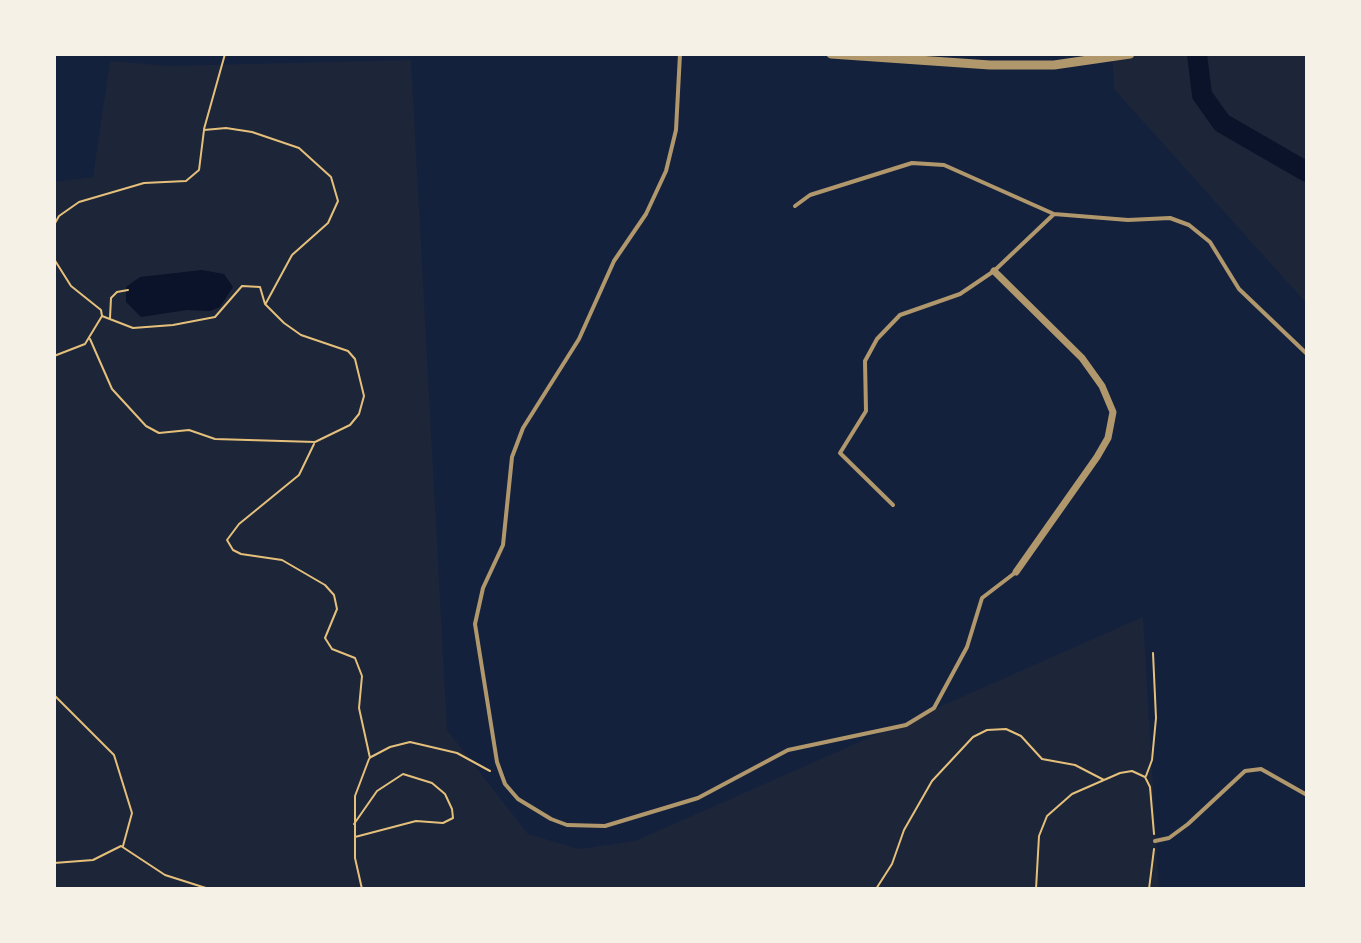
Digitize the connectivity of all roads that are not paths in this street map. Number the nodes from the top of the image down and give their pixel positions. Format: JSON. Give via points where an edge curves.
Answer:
{"nodes":[{"id":1,"x":680,"y":54,"type":"edge"},
{"id":2,"x":831,"y":54,"type":"edge"},
{"id":3,"x":1124,"y":55,"type":"edge"},
{"id":4,"x":795,"y":206,"type":"dead end"},
{"id":5,"x":1054,"y":214,"type":"junction"},
{"id":6,"x":994,"y":271,"type":"junction"},
{"id":7,"x":1307,"y":354,"type":"edge"},
{"id":8,"x":893,"y":505,"type":"dead end"},
{"id":9,"x":1016,"y":572,"type":"joint"},
{"id":10,"x":1307,"y":795,"type":"edge"},
{"id":11,"x":1155,"y":841,"type":"road end"}],
"edges":[{"from":1,"to":9,"type":"lane","via":[[678,114],[666,171],[610,269],[579,339],[515,446],[503,545],[483,588],[475,624],[499,768],[511,792],[567,825],[605,826],[698,798],[788,750],[906,725],[934,708],[972,637],[982,598]]},
{"from":2,"to":3,"type":"street","via":[[990,65],[1054,65]]},
{"from":4,"to":5,"type":"lane","via":[[810,195],[912,163],[944,165]]},
{"from":5,"to":6,"type":"lane"},
{"from":5,"to":7,"type":"lane","via":[[1170,218],[1189,225],[1210,242],[1239,289]]},
{"from":6,"to":8,"type":"lane","via":[[960,294],[900,315],[865,361],[866,411],[840,453]]},
{"from":6,"to":9,"type":"street","via":[[1082,358],[1113,412],[1097,457]]},
{"from":10,"to":11,"type":"lane","via":[[1261,769],[1245,771],[1188,824]]}]}
